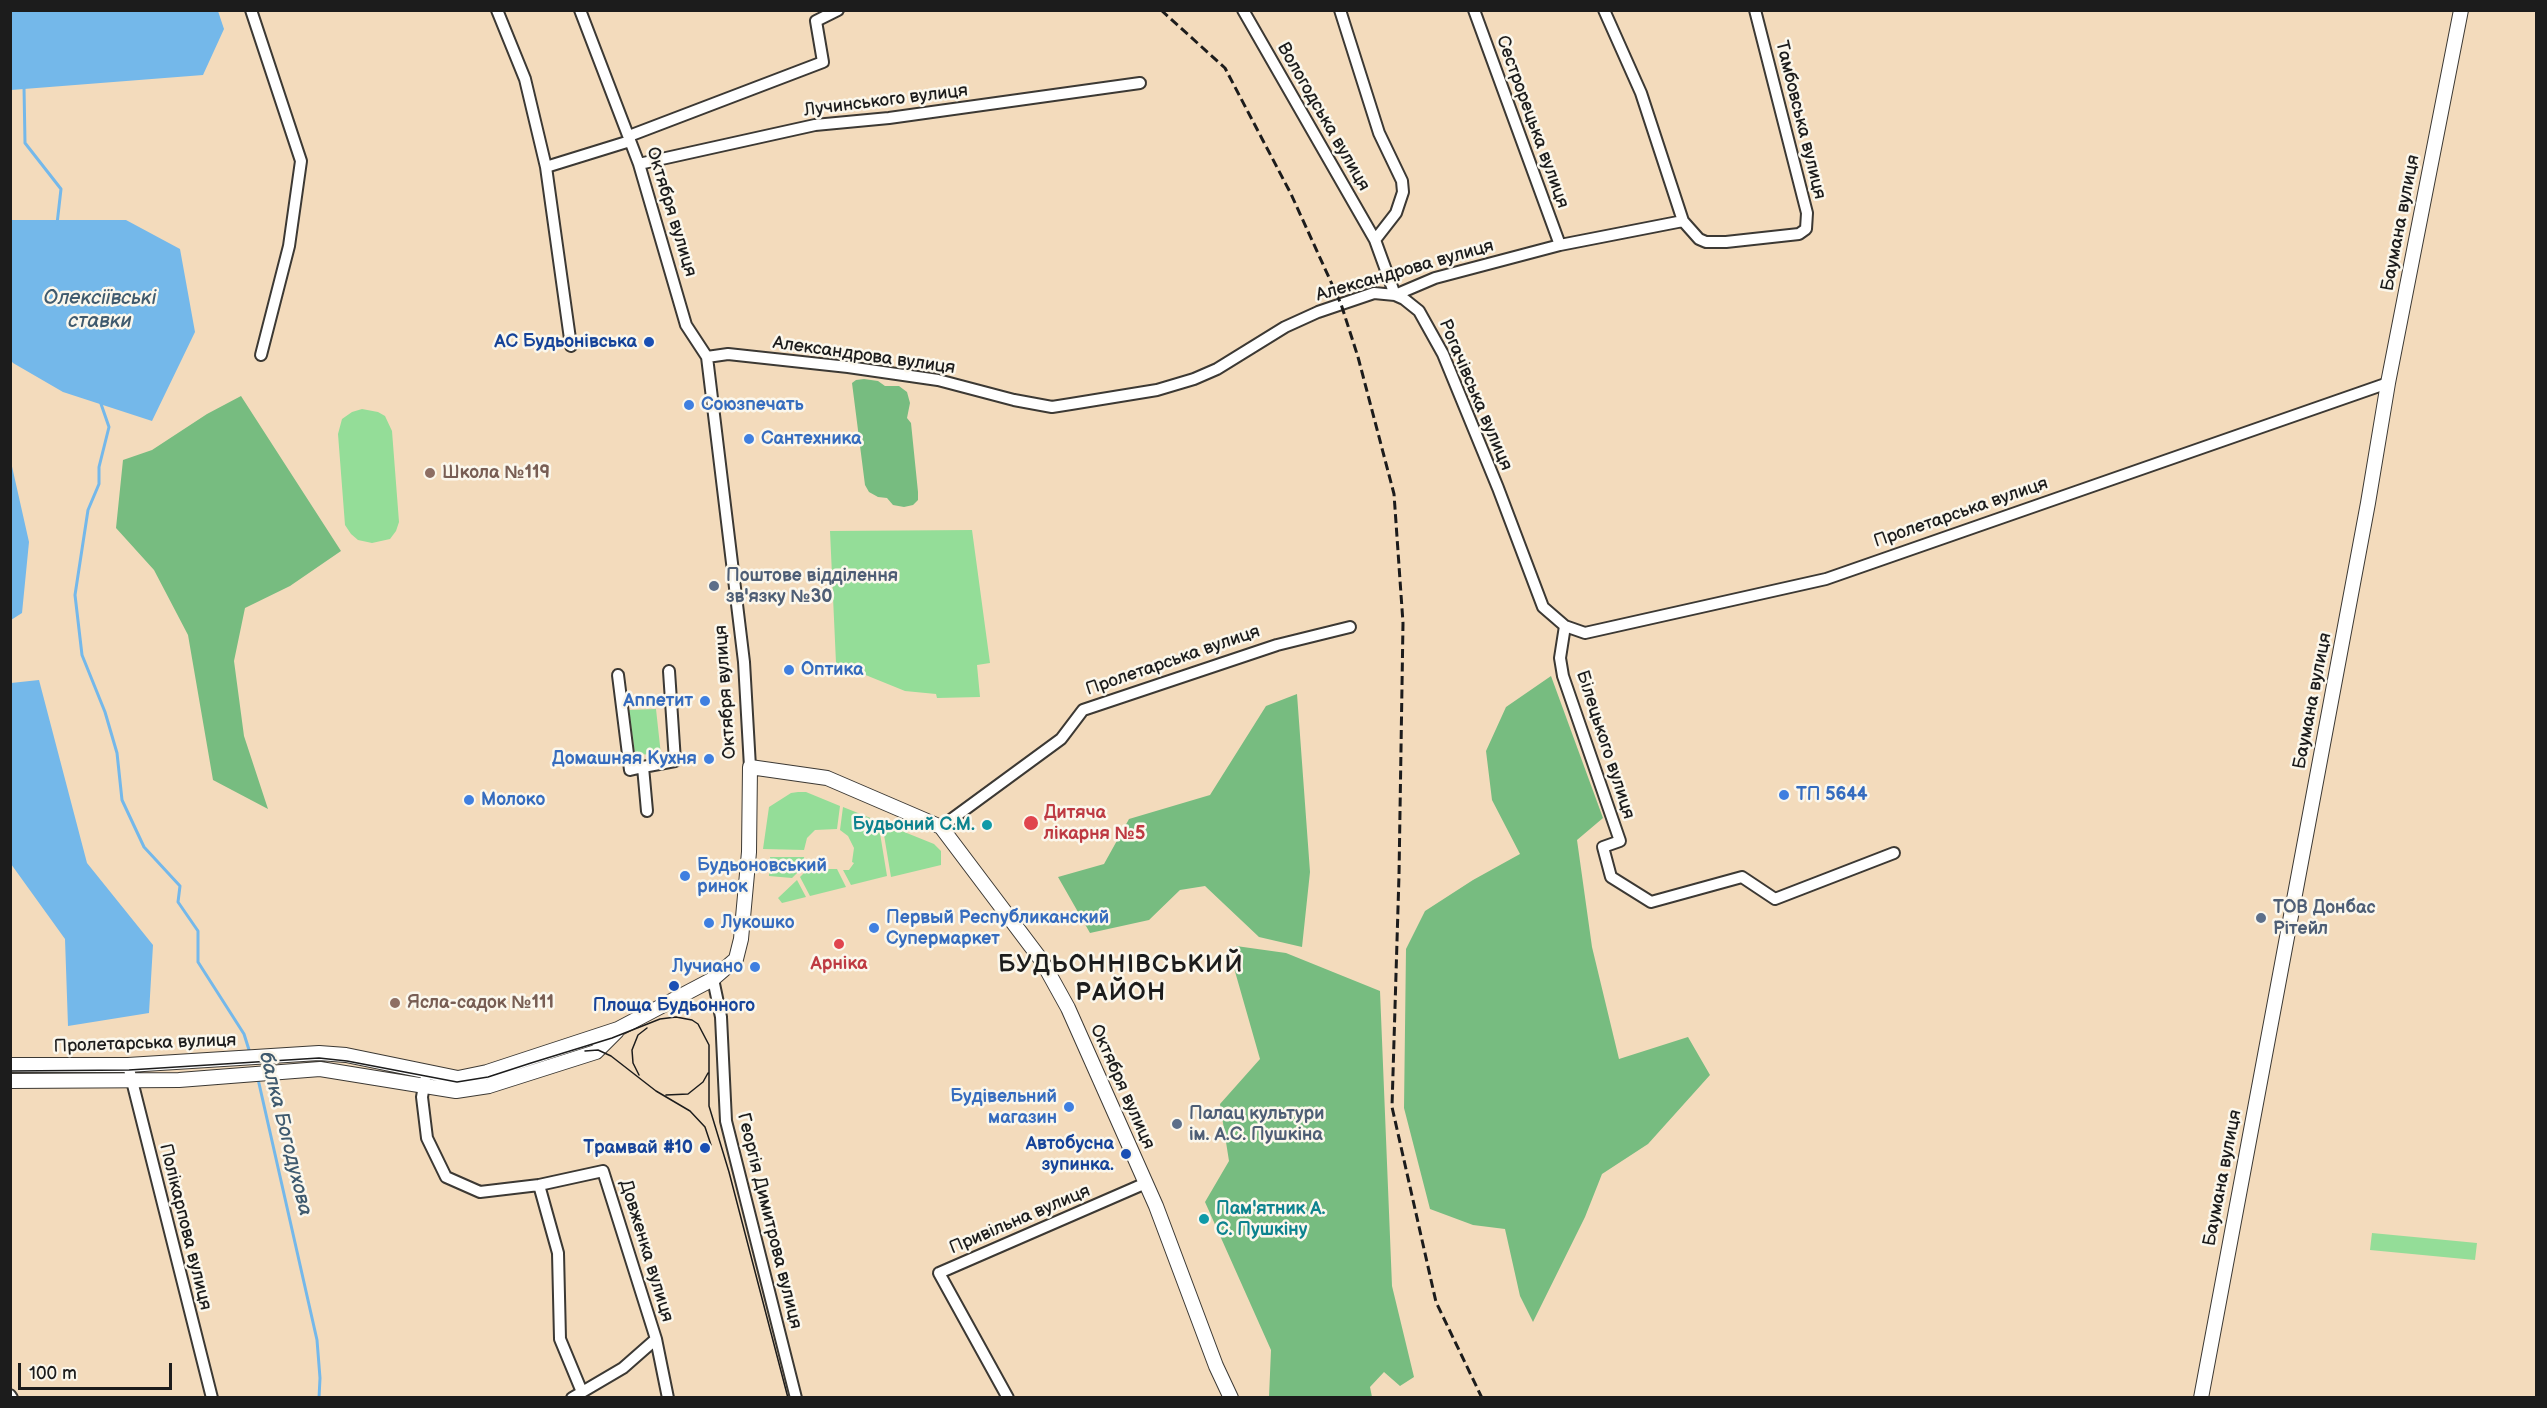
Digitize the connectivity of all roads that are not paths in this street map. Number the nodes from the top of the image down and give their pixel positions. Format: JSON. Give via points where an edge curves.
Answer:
{"nodes":[{"id":1,"x":250,"y":10,"type":"edge"},
{"id":2,"x":497,"y":10,"type":"edge"},
{"id":3,"x":580,"y":10,"type":"edge"},
{"id":4,"x":838,"y":10,"type":"edge"},
{"id":5,"x":1243,"y":10,"type":"edge"},
{"id":6,"x":1340,"y":10,"type":"edge"},
{"id":7,"x":1474,"y":10,"type":"edge"},
{"id":8,"x":1604,"y":10,"type":"edge"},
{"id":9,"x":1755,"y":10,"type":"edge"},
{"id":10,"x":2461,"y":10,"type":"edge"},
{"id":11,"x":1140,"y":83,"type":"dead end"},
{"id":12,"x":629,"y":139,"type":"junction"},
{"id":13,"x":639,"y":164,"type":"junction"},
{"id":14,"x":546,"y":167,"type":"junction"},
{"id":15,"x":1683,"y":221,"type":"junction"},
{"id":16,"x":1375,"y":240,"type":"junction"},
{"id":17,"x":1560,"y":245,"type":"junction"},
{"id":18,"x":1395,"y":295,"type":"junction"},
{"id":19,"x":571,"y":346,"type":"dead end"},
{"id":20,"x":261,"y":356,"type":"dead end"},
{"id":21,"x":708,"y":357,"type":"junction"},
{"id":22,"x":2388,"y":383,"type":"junction"},
{"id":23,"x":1565,"y":626,"type":"junction"},
{"id":24,"x":1350,"y":627,"type":"dead end"},
{"id":25,"x":669,"y":671,"type":"dead end"},
{"id":26,"x":618,"y":675,"type":"dead end"},
{"id":27,"x":643,"y":767,"type":"junction"},
{"id":28,"x":750,"y":767,"type":"junction"},
{"id":29,"x":647,"y":811,"type":"dead end"},
{"id":30,"x":941,"y":827,"type":"junction"},
{"id":31,"x":1894,"y":853,"type":"dead end"},
{"id":32,"x":712,"y":980,"type":"junction"},
{"id":33,"x":618,"y":1029,"type":"junction"},
{"id":34,"x":10,"y":1065,"type":"edge"},
{"id":35,"x":128,"y":1065,"type":"junction"},
{"id":36,"x":427,"y":1071,"type":"junction"},
{"id":37,"x":10,"y":1081,"type":"edge"},
{"id":38,"x":131,"y":1081,"type":"junction"},
{"id":39,"x":424,"y":1087,"type":"junction"},
{"id":40,"x":1146,"y":1183,"type":"junction"},
{"id":41,"x":539,"y":1185,"type":"junction"},
{"id":42,"x":656,"y":1339,"type":"junction"},
{"id":43,"x":577,"y":1395,"type":"edge"},
{"id":44,"x":212,"y":1398,"type":"edge"},
{"id":45,"x":668,"y":1398,"type":"edge"},
{"id":46,"x":796,"y":1398,"type":"edge"},
{"id":47,"x":1008,"y":1398,"type":"edge"},
{"id":48,"x":1231,"y":1398,"type":"edge"},
{"id":49,"x":2201,"y":1398,"type":"edge"}],
"edges":[{"from":1,"to":20,"type":"street","via":[[301,161],[289,246]]},
{"from":2,"to":14,"type":"street","via":[[525,79]]},
{"from":3,"to":12,"type":"street","name":"Октября вулиця"},
{"from":4,"to":12,"type":"street","via":[[816,21],[823,62]]},
{"from":5,"to":16,"type":"street","name":"Вологодська вулиця"},
{"from":6,"to":16,"type":"street","via":[[1380,133],[1402,181],[1403,192],[1396,213]]},
{"from":7,"to":17,"type":"street","name":"Сестрорецька вулиця"},
{"from":8,"to":15,"type":"street","via":[[1641,93]]},
{"from":9,"to":15,"type":"street","name":"Тамбовська вулиця","via":[[1807,213],[1806,229],[1799,234],[1706,242]]},
{"from":10,"to":22,"type":"main road","name":"Баумана вулиця"},
{"from":11,"to":13,"type":"street","name":"Лучинського вулиця","via":[[889,118],[815,124]]},
{"from":12,"to":13,"type":"street","name":"Октября вулиця"},
{"from":12,"to":14,"type":"street"},
{"from":13,"to":21,"type":"street","name":"Октября вулиця","via":[[686,324]]},
{"from":14,"to":19,"type":"street"},
{"from":15,"to":17,"type":"street","name":"Александрова вулиця"},
{"from":16,"to":18,"type":"street"},
{"from":17,"to":18,"type":"street","name":"Александрова вулиця","via":[[1435,278]]},
{"from":18,"to":21,"type":"street","name":"Александрова вулиця","via":[[1374,293],[1318,312],[1194,379],[1157,390],[1052,406],[938,380],[848,367],[728,354]]},
{"from":18,"to":23,"type":"street","name":"Рогачівська вулиця","via":[[1419,311],[1443,354],[1543,607]]},
{"from":21,"to":28,"type":"street","name":"Октября вулиця","via":[[744,662]]},
{"from":22,"to":23,"type":"street","name":"Пролетарська вулиця","via":[[1826,579],[1585,633]]},
{"from":22,"to":49,"type":"main road","name":"Баумана вулиця"},
{"from":23,"to":31,"type":"street","name":"Білецького вулиця","via":[[1560,658],[1563,676],[1620,841],[1603,847],[1611,876],[1651,902],[1742,877],[1775,899]]},
{"from":24,"to":30,"type":"street","name":"Пролетарська вулиця","via":[[1277,645],[1083,710],[1061,739]]},
{"from":25,"to":27,"type":"street","via":[[675,761]]},
{"from":26,"to":27,"type":"street","via":[[630,770]]},
{"from":27,"to":29,"type":"street"},
{"from":28,"to":30,"type":"main road","name":"Октября вулиця","via":[[827,778]]},
{"from":28,"to":32,"type":"main road","via":[[749,852],[741,939],[736,959]]},
{"from":30,"to":40,"type":"main road","name":"Октября вулиця","via":[[1042,961],[1068,1008]]},
{"from":32,"to":33,"type":"main road"},
{"from":32,"to":46,"type":"street","name":"Георгія Димитрова вулиця","via":[[721,1017],[726,1121]]},
{"from":33,"to":36,"type":"main road","name":"Пролетарська вулиця","via":[[487,1072],[458,1078]]},
{"from":33,"to":39,"type":"main road","name":"Пролетарська вулиця","via":[[596,1052],[489,1086],[456,1091]]},
{"from":34,"to":35,"type":"main road","name":"Пролетарська вулиця"},
{"from":35,"to":36,"type":"main road","name":"Пролетарська вулиця","via":[[319,1053]]},
{"from":35,"to":38,"type":"street","name":"Полікарпова вулиця"},
{"from":36,"to":39,"type":"street","name":"Довженка вулиця"},
{"from":37,"to":38,"type":"main road","name":"Пролетарська вулиця"},
{"from":38,"to":39,"type":"main road","name":"Пролетарська вулиця","via":[[320,1069]]},
{"from":38,"to":44,"type":"street","name":"Полікарпова вулиця"},
{"from":39,"to":41,"type":"street","name":"Довженка вулиця","via":[[427,1138],[446,1177],[480,1192]]},
{"from":40,"to":47,"type":"street","name":"Привільна вулиця","via":[[939,1273]]},
{"from":40,"to":48,"type":"main road","name":"Октября вулиця"},
{"from":41,"to":42,"type":"street","name":"Довженка вулиця","via":[[603,1171]]},
{"from":41,"to":43,"type":"street","via":[[558,1253],[560,1339]]},
{"from":42,"to":43,"type":"street","via":[[623,1368]]},
{"from":42,"to":45,"type":"street","name":"Довженка вулиця"}]}
